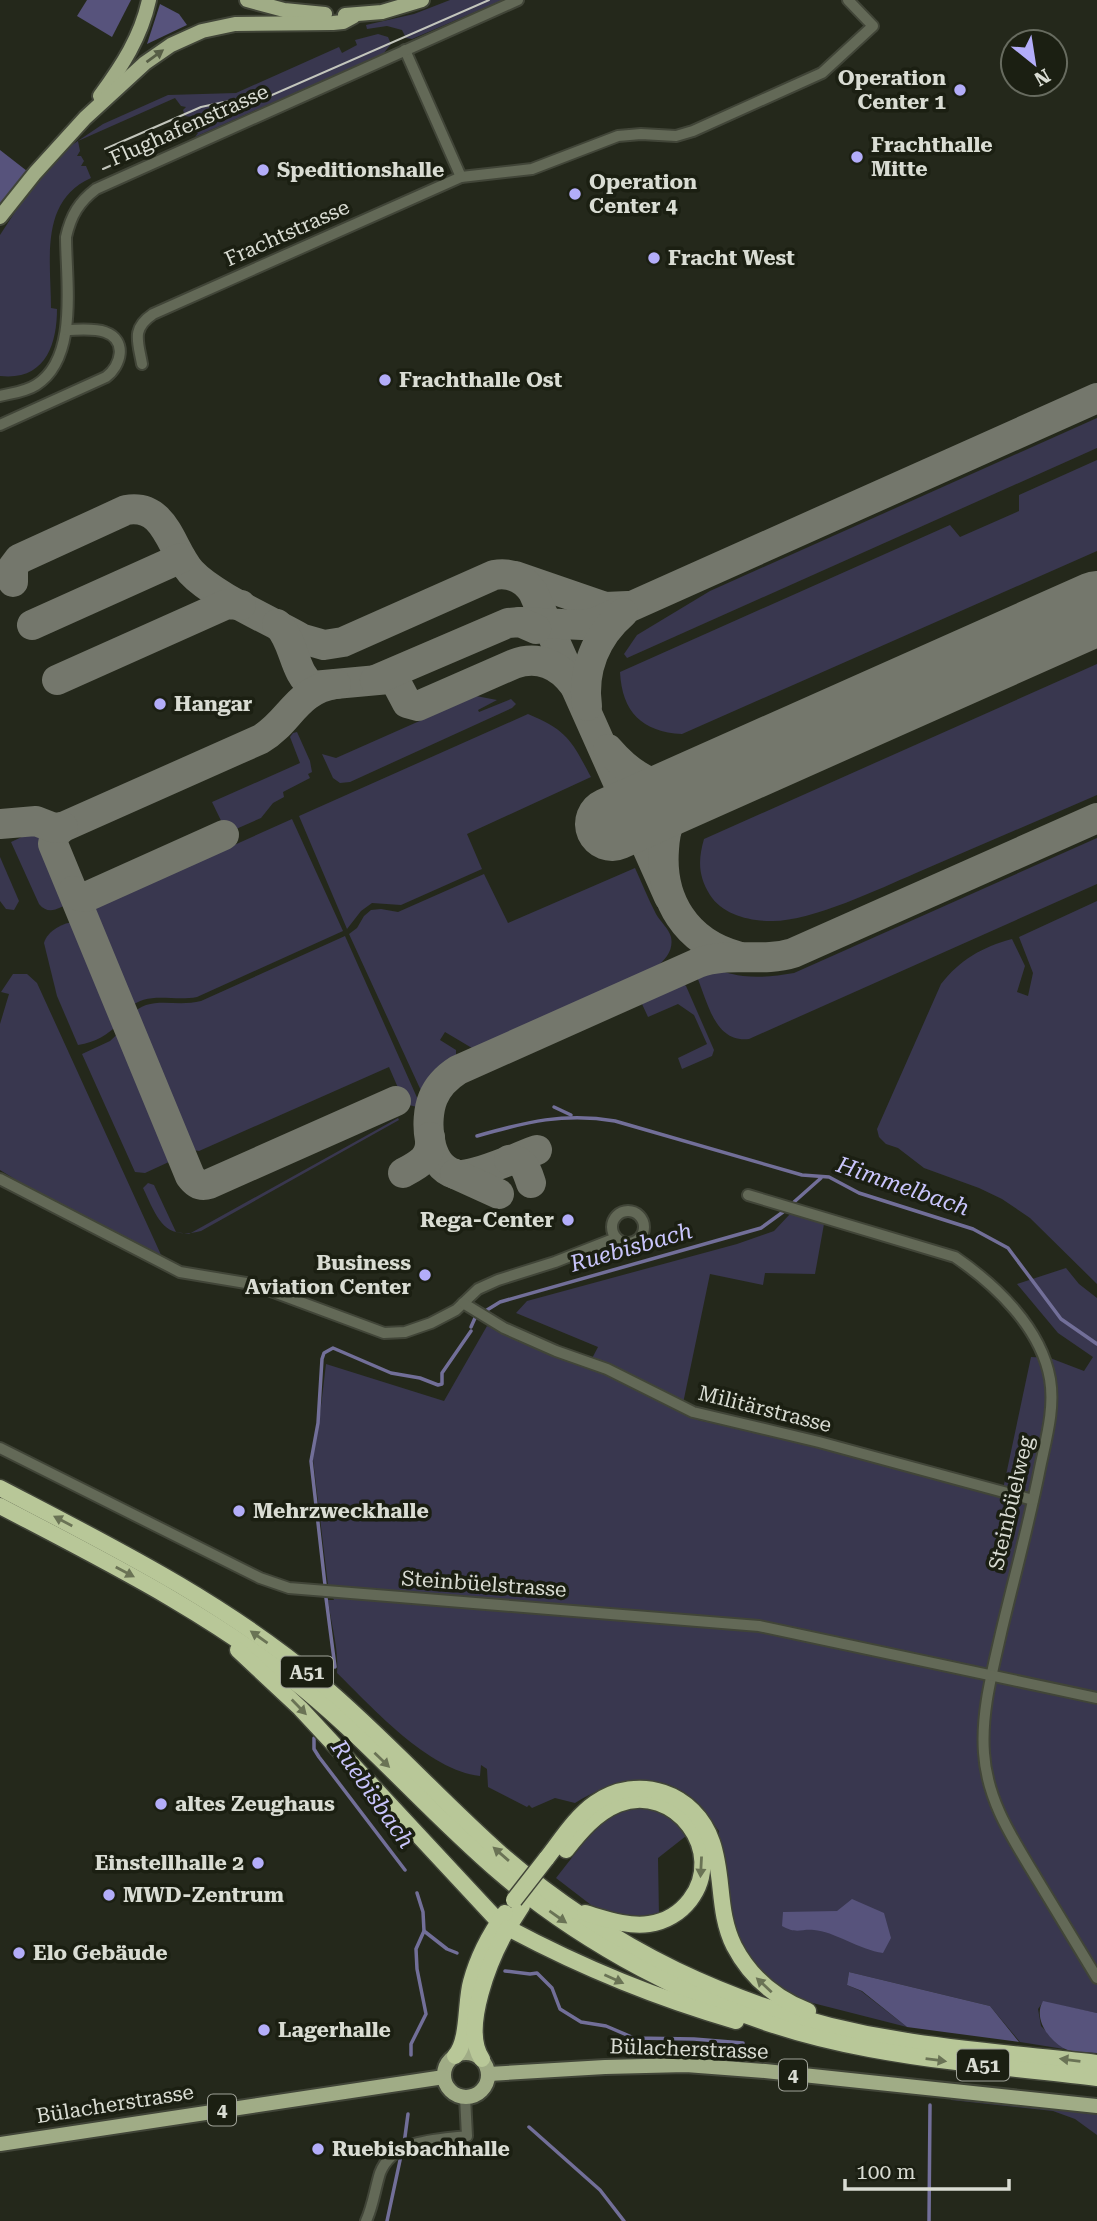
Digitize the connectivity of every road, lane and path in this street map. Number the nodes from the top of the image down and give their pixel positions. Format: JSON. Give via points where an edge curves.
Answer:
{"nodes":[{"id":1,"x":149,"y":0,"type":"edge"},
{"id":2,"x":247,"y":0,"type":"edge"},
{"id":3,"x":422,"y":0,"type":"edge"},
{"id":4,"x":518,"y":0,"type":"edge"},
{"id":5,"x":848,"y":0,"type":"edge"},
{"id":6,"x":354,"y":16,"type":"junction"},
{"id":7,"x":405,"y":50,"type":"junction"},
{"id":8,"x":85,"y":118,"type":"junction"},
{"id":9,"x":461,"y":177,"type":"junction"},
{"id":10,"x":0,"y":217,"type":"edge"},
{"id":11,"x":66,"y":330,"type":"junction"},
{"id":12,"x":142,"y":364,"type":"dead end"},
{"id":13,"x":0,"y":389,"type":"edge"},
{"id":14,"x":15,"y":393,"type":"junction"},
{"id":15,"x":0,"y":396,"type":"edge"},
{"id":16,"x":0,"y":425,"type":"edge"},
{"id":17,"x":0,"y":1179,"type":"edge"},
{"id":18,"x":748,"y":1195,"type":"dead end"},
{"id":19,"x":616,"y":1238,"type":"dead end"},
{"id":20,"x":463,"y":1303,"type":"junction"},
{"id":21,"x":0,"y":1448,"type":"edge"},
{"id":22,"x":0,"y":1488,"type":"edge"},
{"id":23,"x":1033,"y":1500,"type":"junction"},
{"id":24,"x":0,"y":1506,"type":"edge"},
{"id":25,"x":194,"y":1612,"type":"junction"},
{"id":26,"x":992,"y":1675,"type":"junction"},
{"id":27,"x":1097,"y":1698,"type":"edge"},
{"id":28,"x":550,"y":1863,"type":"junction"},
{"id":29,"x":575,"y":1911,"type":"junction"},
{"id":30,"x":503,"y":1925,"type":"junction"},
{"id":31,"x":1097,"y":1979,"type":"edge"},
{"id":32,"x":869,"y":2042,"type":"junction"},
{"id":33,"x":454,"y":2056,"type":"junction"},
{"id":34,"x":482,"y":2059,"type":"junction"},
{"id":35,"x":1097,"y":2063,"type":"edge"},
{"id":36,"x":489,"y":2074,"type":"junction"},
{"id":37,"x":444,"y":2077,"type":"junction"},
{"id":38,"x":1097,"y":2078,"type":"edge"},
{"id":39,"x":465,"y":2097,"type":"junction"},
{"id":40,"x":1097,"y":2106,"type":"edge"},
{"id":41,"x":0,"y":2144,"type":"edge"},
{"id":42,"x":366,"y":2221,"type":"edge"}],
"edges":[{"from":1,"to":8,"type":"main road","via":[[129,54]]},
{"from":2,"to":6,"type":"main road","via":[[284,10]]},
{"from":3,"to":6,"type":"main road"},
{"from":4,"to":7,"type":"street","name":"Flughafenstrasse"},
{"from":5,"to":9,"type":"street","name":"Frachtstrasse","via":[[873,26],[822,73],[676,136],[618,136],[532,169]]},
{"from":8,"to":6,"type":"main road","one_way":true,"via":[[158,53],[202,31],[254,23],[333,23]]},
{"from":7,"to":9,"type":"street"},
{"from":7,"to":11,"type":"street","name":"Flughafenstrasse","via":[[109,182],[84,198],[69,222],[66,237]]},
{"from":8,"to":10,"type":"main road"},
{"from":9,"to":12,"type":"street","name":"Frachtstrasse","via":[[153,314],[138,331]]},
{"from":11,"to":14,"type":"street","name":"Flughafenstrasse","via":[[64,349],[49,374],[35,386]]},
{"from":11,"to":16,"type":"street","via":[[110,334],[120,350],[116,368],[106,377]]},
{"from":13,"to":14,"type":"street"},
{"from":14,"to":15,"type":"street","name":"Flughafenstrasse"},
{"from":17,"to":20,"type":"street","via":[[180,1272],[252,1284],[384,1333],[431,1323]]},
{"from":18,"to":23,"type":"street","name":"Steinbüelweg","via":[[955,1257],[1021,1319],[1041,1351],[1051,1392]]},
{"from":19,"to":20,"type":"street","via":[[498,1280]]},
{"from":20,"to":23,"type":"street","name":"Militärstrasse","via":[[504,1328],[607,1368],[693,1412]]},
{"from":21,"to":26,"type":"street","name":"Steinbüelstrasse","via":[[260,1578],[289,1588],[759,1626]]},
{"from":29,"to":22,"type":"highway","number":"A51","one_way":true,"via":[[502,1854],[360,1718],[270,1644],[170,1579]]},
{"from":23,"to":26,"type":"street","name":"Steinbüelweg"},
{"from":24,"to":25,"type":"highway","number":"A51","one_way":true},
{"from":25,"to":30,"type":"highway","one_way":true,"via":[[300,1708]]},
{"from":25,"to":32,"type":"highway","number":"A51","one_way":true,"via":[[307,1692],[500,1873],[592,1940],[725,2007],[811,2036]]},
{"from":26,"to":27,"type":"street"},
{"from":26,"to":31,"type":"street","name":"Steinbüelweg","via":[[984,1752],[993,1798]]},
{"from":28,"to":29,"type":"highway","one_way":true,"via":[[593,1819],[625,1802],[666,1805],[696,1835],[702,1851],[702,1876],[692,1897],[673,1916],[640,1925]]},
{"from":28,"to":30,"type":"highway","bridge":true},
{"from":32,"to":28,"type":"highway","one_way":true,"via":[[774,1994],[752,1973],[735,1949],[725,1922],[709,1834],[695,1813],[676,1797],[640,1788],[596,1802],[581,1815]]},
{"from":29,"to":32,"type":"highway","number":"A51","via":[[652,1958],[730,1994]]},
{"from":30,"to":32,"type":"highway","one_way":true,"via":[[668,2000],[842,2046]]},
{"from":30,"to":33,"type":"highway","via":[[482,1950],[468,1991],[462,2042]]},
{"from":30,"to":34,"type":"highway","via":[[482,1985],[474,2038]]},
{"from":35,"to":32,"type":"highway","number":"A51","one_way":true},
{"from":32,"to":38,"type":"highway","number":"A51","one_way":true,"via":[[930,2059]]},
{"from":33,"to":34,"type":"main road","via":[[466,2053]]},
{"from":33,"to":37,"type":"main road"},
{"from":34,"to":36,"type":"main road"},
{"from":36,"to":39,"type":"main road","via":[[482,2091]]},
{"from":36,"to":40,"type":"main road","name":"Bülacherstrasse","number":"4","via":[[686,2066]]},
{"from":37,"to":39,"type":"main road","via":[[450,2091]]},
{"from":37,"to":41,"type":"main road","name":"Bülacherstrasse","number":"4"},
{"from":39,"to":42,"type":"street","via":[[467,2136],[415,2144],[394,2154],[381,2170]]}]}
